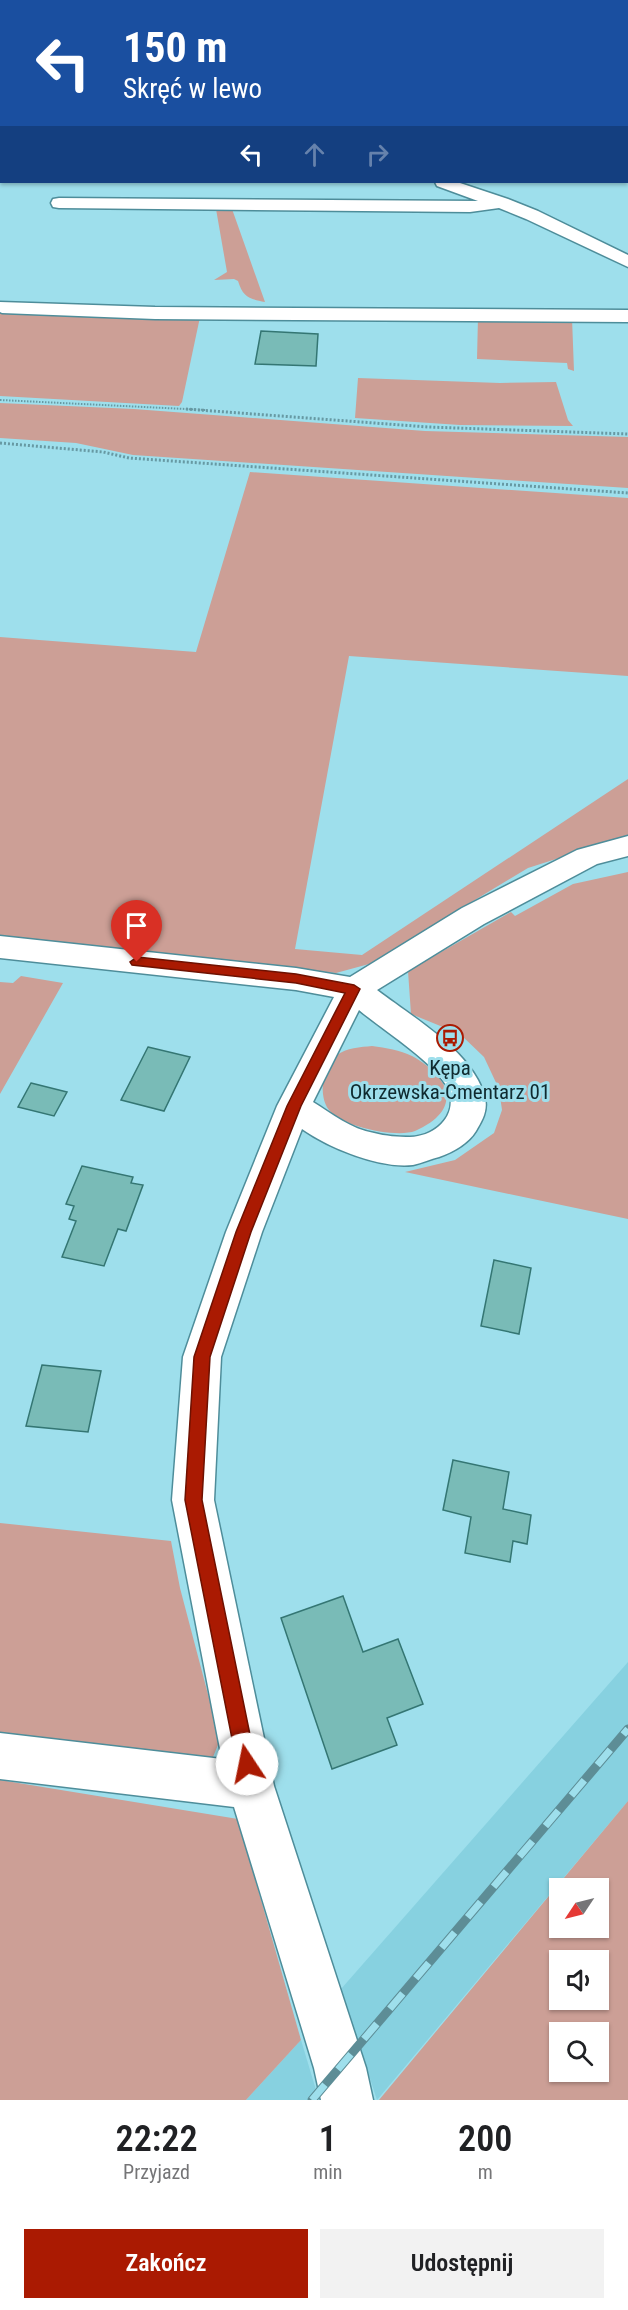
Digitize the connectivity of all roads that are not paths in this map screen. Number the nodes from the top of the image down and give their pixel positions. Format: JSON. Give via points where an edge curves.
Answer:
{"nodes":[{"id":1,"x":446,"y":183,"type":"edge"},
{"id":2,"x":59,"y":202,"type":"dead end"},
{"id":3,"x":502,"y":203,"type":"junction"},
{"id":4,"x":628,"y":262,"type":"edge"},
{"id":5,"x":2,"y":307,"type":"dead end"},
{"id":6,"x":628,"y":316,"type":"edge"},
{"id":7,"x":628,"y":846,"type":"edge"},
{"id":8,"x":0,"y":947,"type":"edge"},
{"id":9,"x":354,"y":989,"type":"junction"},
{"id":10,"x":294,"y":1106,"type":"junction"},
{"id":11,"x":0,"y":1756,"type":"edge"},
{"id":12,"x":251,"y":1786,"type":"junction"},
{"id":13,"x":347,"y":2100,"type":"edge"}],
"edges":[{"from":1,"to":3,"type":"street"},
{"from":2,"to":3,"type":"street","via":[[458,207]]},
{"from":3,"to":4,"type":"street"},
{"from":5,"to":6,"type":"street","via":[[155,313]]},
{"from":7,"to":9,"type":"street","via":[[587,857],[473,916]]},
{"from":8,"to":9,"type":"street","via":[[296,979]]},
{"from":9,"to":10,"type":"street"},
{"from":9,"to":10,"type":"street","via":[[448,1064],[468,1098],[468,1115],[459,1129],[439,1143],[412,1151],[371,1147],[333,1133]]},
{"from":10,"to":12,"type":"street","via":[[244,1232],[202,1357],[200,1380],[193,1500]]},
{"from":11,"to":12,"type":"street"},
{"from":12,"to":13,"type":"street"}]}
